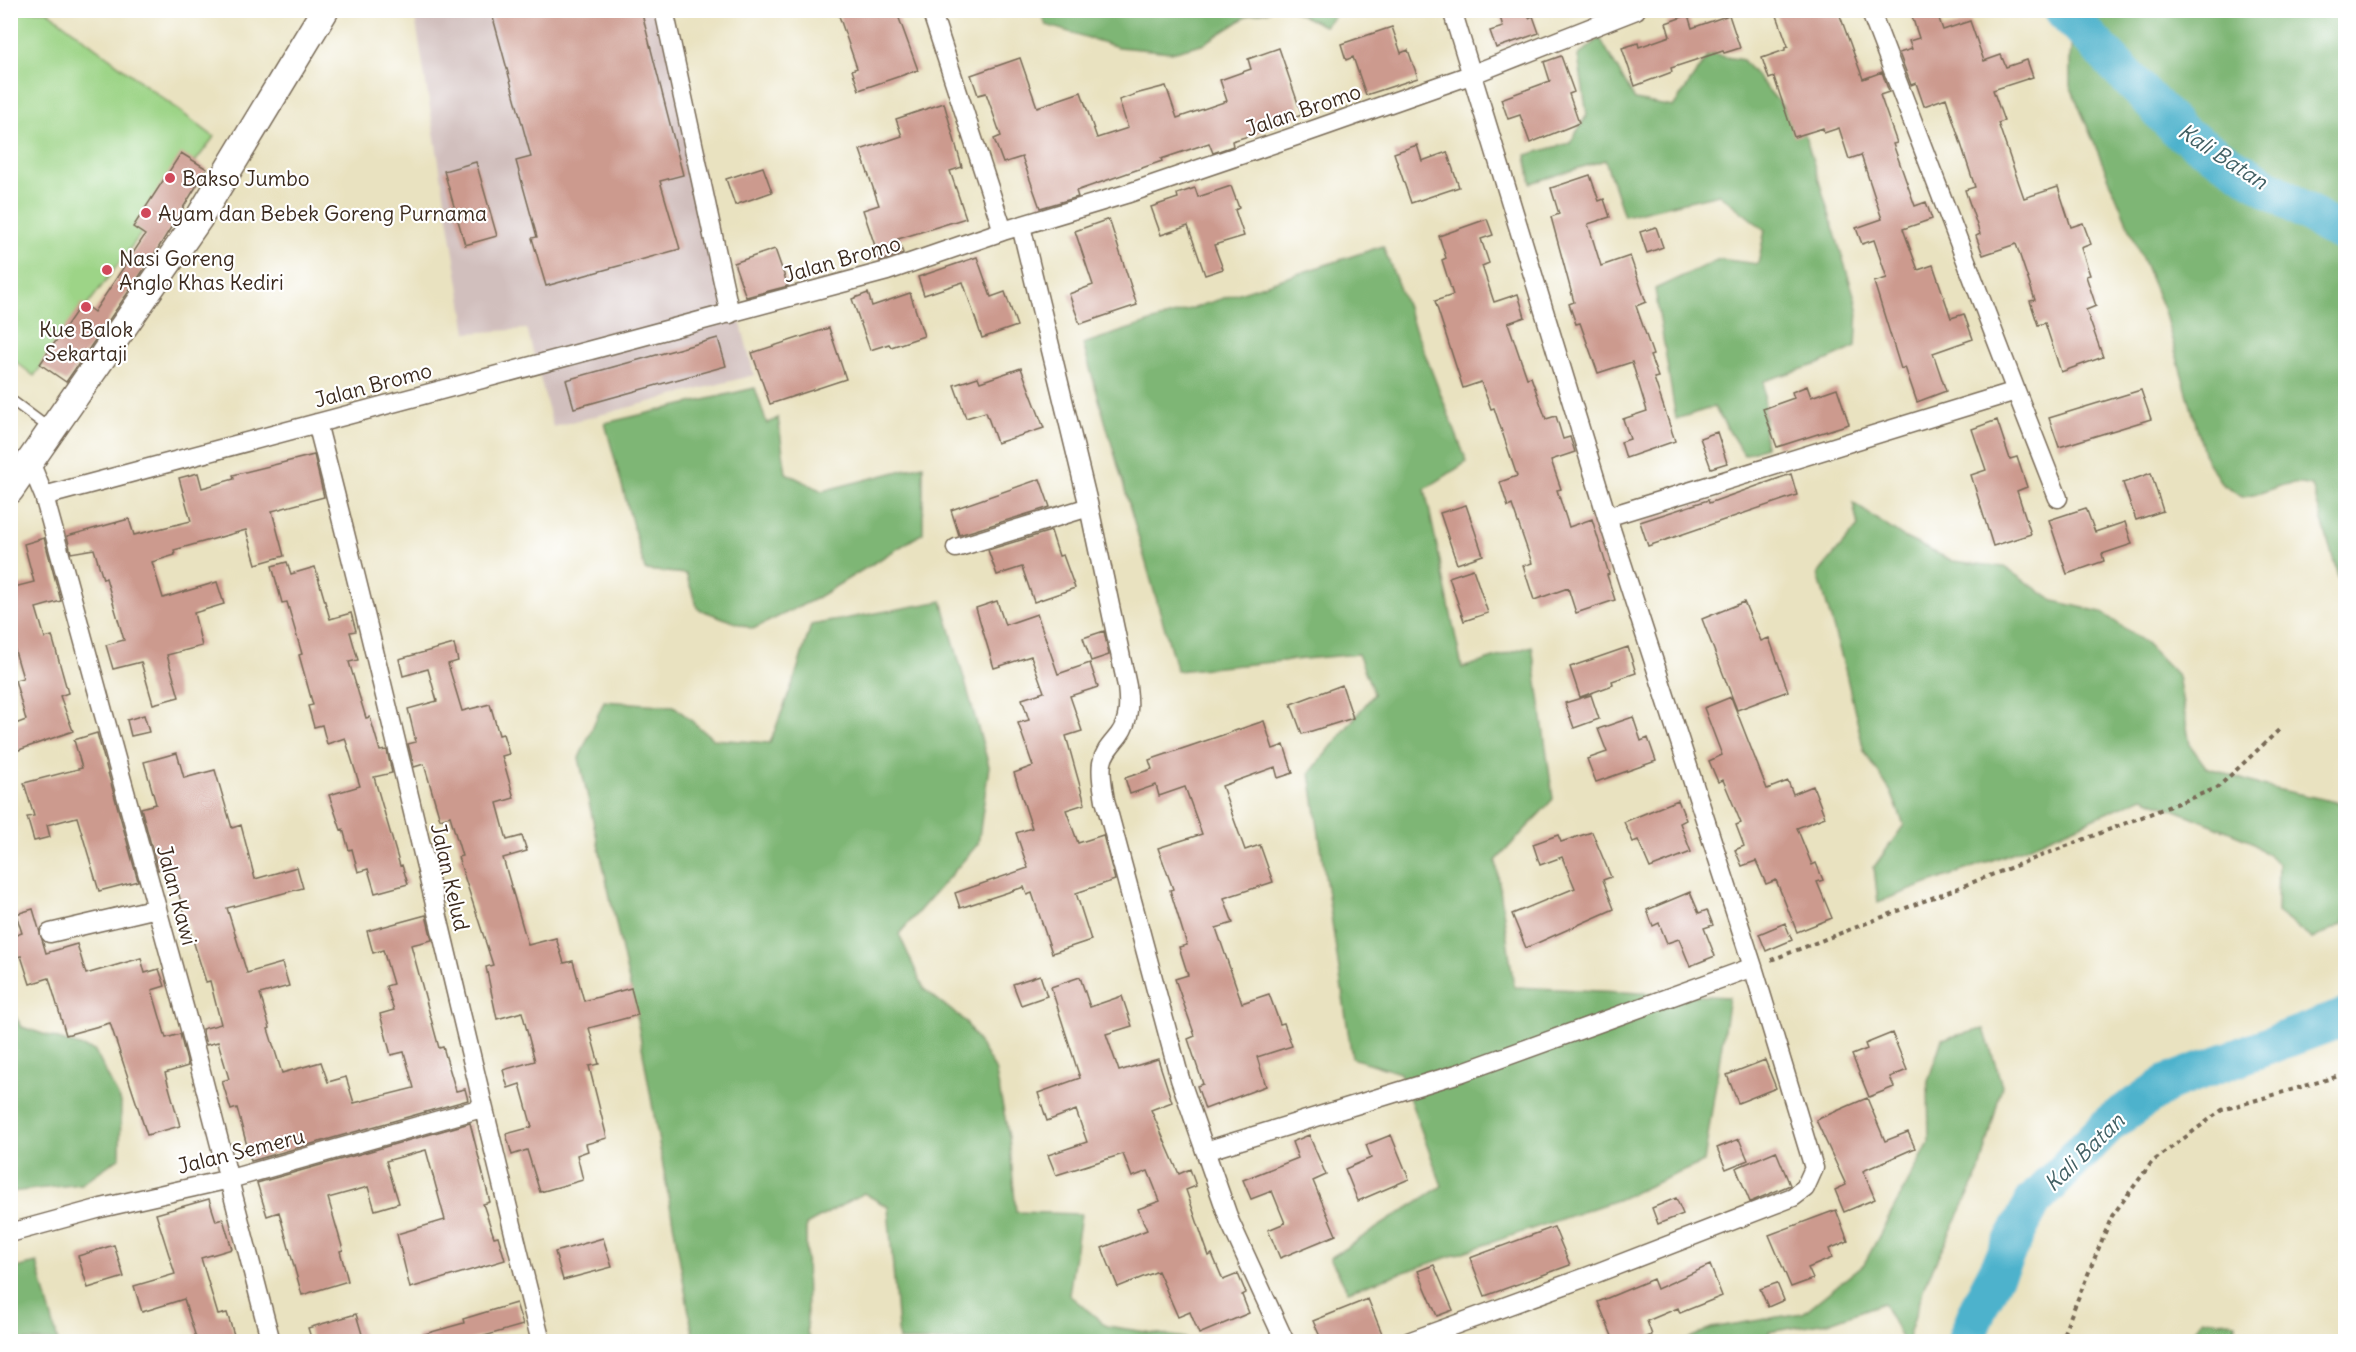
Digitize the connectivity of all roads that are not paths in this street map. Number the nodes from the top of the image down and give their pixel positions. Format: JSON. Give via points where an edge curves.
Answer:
{"nodes":[{"id":1,"x":325,"y":10,"type":"edge"},
{"id":2,"x":664,"y":10,"type":"edge"},
{"id":3,"x":931,"y":10,"type":"edge"},
{"id":4,"x":1452,"y":10,"type":"edge"},
{"id":5,"x":1636,"y":10,"type":"edge"},
{"id":6,"x":1870,"y":10,"type":"edge"},
{"id":7,"x":1473,"y":74,"type":"junction"},
{"id":8,"x":1021,"y":226,"type":"junction"},
{"id":9,"x":1003,"y":231,"type":"junction"},
{"id":10,"x":730,"y":314,"type":"junction"},
{"id":11,"x":2016,"y":391,"type":"junction"},
{"id":12,"x":10,"y":399,"type":"edge"},
{"id":13,"x":317,"y":423,"type":"junction"},
{"id":14,"x":52,"y":431,"type":"junction"},
{"id":15,"x":30,"y":462,"type":"junction"},
{"id":16,"x":10,"y":490,"type":"edge"},
{"id":17,"x":44,"y":495,"type":"junction"},
{"id":18,"x":2058,"y":498,"type":"dead end"},
{"id":19,"x":1089,"y":507,"type":"junction"},
{"id":20,"x":1607,"y":517,"type":"junction"},
{"id":21,"x":956,"y":548,"type":"dead end"},
{"id":22,"x":157,"y":908,"type":"junction"},
{"id":23,"x":50,"y":933,"type":"dead end"},
{"id":24,"x":1753,"y":967,"type":"junction"},
{"id":25,"x":482,"y":1108,"type":"junction"},
{"id":26,"x":1206,"y":1151,"type":"junction"},
{"id":27,"x":230,"y":1179,"type":"junction"},
{"id":28,"x":10,"y":1233,"type":"edge"},
{"id":29,"x":271,"y":1341,"type":"edge"},
{"id":30,"x":541,"y":1341,"type":"edge"},
{"id":31,"x":1285,"y":1341,"type":"edge"},
{"id":32,"x":1408,"y":1341,"type":"edge"}],
"edges":[{"from":1,"to":14,"type":"main road","via":[[199,218]]},
{"from":2,"to":10,"type":"street"},
{"from":3,"to":9,"type":"street"},
{"from":4,"to":7,"type":"street"},
{"from":5,"to":7,"type":"street","name":"Jalan Bromo"},
{"from":6,"to":11,"type":"street"},
{"from":7,"to":8,"type":"street","name":"Jalan Bromo","via":[[1126,194]]},
{"from":7,"to":20,"type":"street"},
{"from":8,"to":9,"type":"street","name":"Jalan Bromo"},
{"from":8,"to":19,"type":"street"},
{"from":9,"to":10,"type":"street","name":"Jalan Bromo","via":[[887,271]]},
{"from":10,"to":13,"type":"street","name":"Jalan Bromo"},
{"from":11,"to":18,"type":"street"},
{"from":11,"to":20,"type":"street"},
{"from":12,"to":14,"type":"lane"},
{"from":13,"to":17,"type":"street","name":"Jalan Bromo"},
{"from":13,"to":25,"type":"street","name":"Jalan Kelud"},
{"from":14,"to":15,"type":"main road"},
{"from":15,"to":16,"type":"main road"},
{"from":15,"to":17,"type":"street","name":"Jalan Kawi"},
{"from":17,"to":22,"type":"street","name":"Jalan Kawi"},
{"from":19,"to":21,"type":"street"},
{"from":19,"to":26,"type":"street","via":[[1129,705],[1120,734],[1106,750],[1102,763],[1105,800],[1180,1078]]},
{"from":20,"to":24,"type":"street"},
{"from":22,"to":23,"type":"street"},
{"from":22,"to":27,"type":"street","name":"Jalan Kawi"},
{"from":24,"to":26,"type":"street","via":[[1460,1073]]},
{"from":24,"to":32,"type":"street","via":[[1811,1151],[1814,1168],[1805,1188],[1793,1197],[1600,1272]]},
{"from":25,"to":27,"type":"street","name":"Jalan Semeru"},
{"from":25,"to":30,"type":"street","name":"Jalan Kelud"},
{"from":26,"to":31,"type":"street","via":[[1230,1222]]},
{"from":27,"to":28,"type":"street","name":"Jalan Semeru"},
{"from":27,"to":29,"type":"street","name":"Jalan Kawi"}]}
